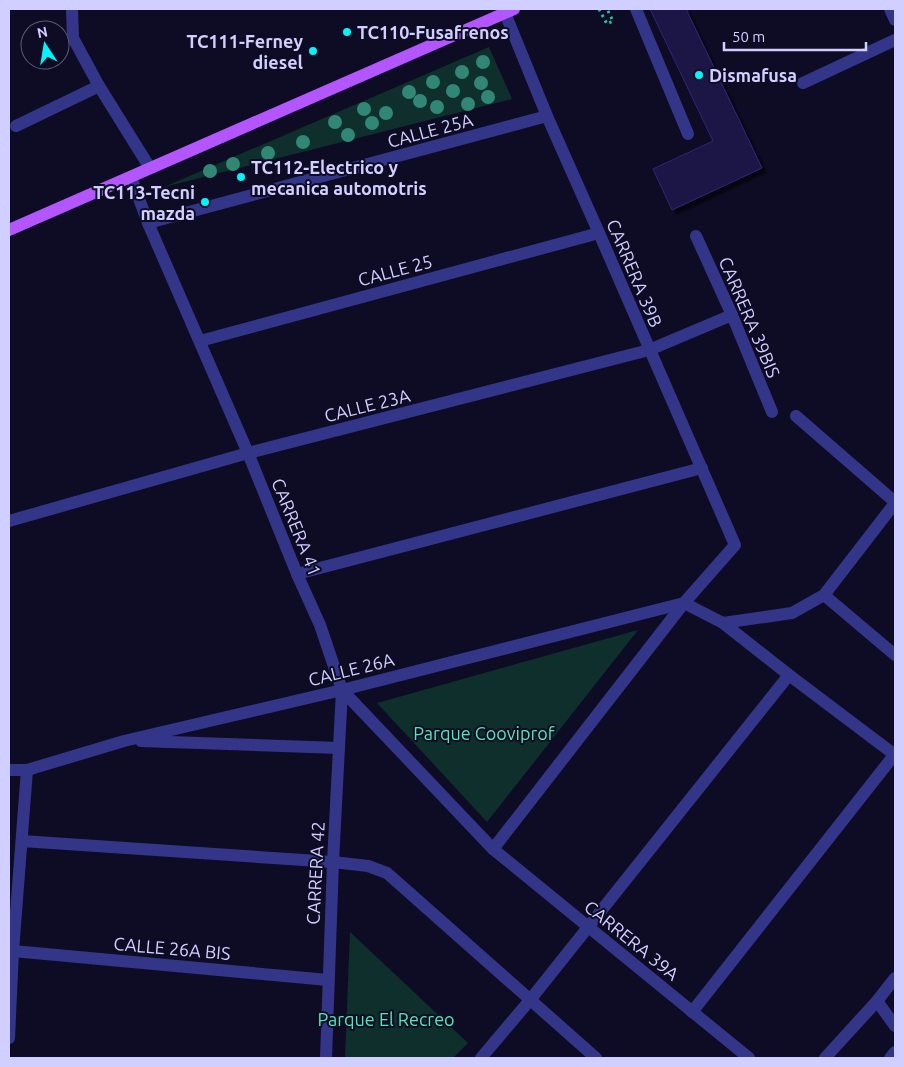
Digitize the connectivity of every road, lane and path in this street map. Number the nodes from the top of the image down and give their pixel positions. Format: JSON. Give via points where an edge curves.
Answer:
{"nodes":[{"id":1,"x":72,"y":9,"type":"edge"},
{"id":2,"x":599,"y":9,"type":"edge"},
{"id":3,"x":607,"y":9,"type":"edge"},
{"id":4,"x":636,"y":9,"type":"edge"},
{"id":5,"x":890,"y":9,"type":"edge"},
{"id":6,"x":510,"y":11,"type":"edge"},
{"id":7,"x":895,"y":20,"type":"edge"},
{"id":8,"x":895,"y":40,"type":"edge"},
{"id":9,"x":803,"y":83,"type":"dead end"},
{"id":10,"x":98,"y":86,"type":"junction"},
{"id":11,"x":547,"y":116,"type":"junction"},
{"id":12,"x":16,"y":126,"type":"dead end"},
{"id":13,"x":688,"y":134,"type":"dead end"},
{"id":14,"x":150,"y":168,"type":"junction"},
{"id":15,"x":131,"y":177,"type":"junction"},
{"id":16,"x":148,"y":224,"type":"junction"},
{"id":17,"x":9,"y":230,"type":"edge"},
{"id":18,"x":599,"y":233,"type":"junction"},
{"id":19,"x":696,"y":236,"type":"dead end"},
{"id":20,"x":732,"y":315,"type":"junction"},
{"id":21,"x":200,"y":341,"type":"junction"},
{"id":22,"x":649,"y":350,"type":"junction"},
{"id":23,"x":772,"y":412,"type":"dead end"},
{"id":24,"x":796,"y":416,"type":"dead end"},
{"id":25,"x":248,"y":453,"type":"junction"},
{"id":26,"x":702,"y":468,"type":"junction"},
{"id":27,"x":895,"y":502,"type":"edge"},
{"id":28,"x":9,"y":522,"type":"edge"},
{"id":29,"x":298,"y":574,"type":"junction"},
{"id":30,"x":824,"y":595,"type":"junction"},
{"id":31,"x":684,"y":603,"type":"junction"},
{"id":32,"x":722,"y":624,"type":"junction"},
{"id":33,"x":895,"y":655,"type":"edge"},
{"id":34,"x":789,"y":675,"type":"junction"},
{"id":35,"x":342,"y":690,"type":"junction"},
{"id":36,"x":124,"y":741,"type":"junction"},
{"id":37,"x":339,"y":748,"type":"junction"},
{"id":38,"x":895,"y":754,"type":"edge"},
{"id":39,"x":9,"y":770,"type":"edge"},
{"id":40,"x":27,"y":770,"type":"junction"},
{"id":41,"x":22,"y":840,"type":"junction"},
{"id":42,"x":493,"y":849,"type":"junction"},
{"id":43,"x":333,"y":862,"type":"junction"},
{"id":44,"x":588,"y":927,"type":"junction"},
{"id":45,"x":14,"y":951,"type":"junction"},
{"id":46,"x":895,"y":978,"type":"edge"},
{"id":47,"x":328,"y":980,"type":"junction"},
{"id":48,"x":530,"y":1000,"type":"junction"},
{"id":49,"x":877,"y":1001,"type":"junction"},
{"id":50,"x":692,"y":1012,"type":"junction"},
{"id":51,"x":895,"y":1026,"type":"edge"},
{"id":52,"x":9,"y":1038,"type":"edge"},
{"id":53,"x":895,"y":1052,"type":"edge"},
{"id":54,"x":326,"y":1058,"type":"edge"},
{"id":55,"x":481,"y":1058,"type":"edge"},
{"id":56,"x":596,"y":1058,"type":"edge"},
{"id":57,"x":749,"y":1058,"type":"edge"},
{"id":58,"x":826,"y":1058,"type":"edge"},
{"id":59,"x":890,"y":1058,"type":"edge"}],
"edges":[{"from":1,"to":10,"type":"street","via":[[73,38]]},
{"from":2,"to":3,"type":"path","via":[[607,24],[613,21]]},
{"from":4,"to":13,"type":"street"},
{"from":5,"to":7,"type":"street"},
{"from":6,"to":11,"type":"street","name":"CARRERA 39B"},
{"from":6,"to":14,"type":"main road"},
{"from":8,"to":9,"type":"street"},
{"from":10,"to":12,"type":"street"},
{"from":10,"to":14,"type":"street"},
{"from":11,"to":16,"type":"street","name":"CALLE 25A"},
{"from":11,"to":18,"type":"street","name":"CARRERA 39B"},
{"from":14,"to":15,"type":"main road"},
{"from":15,"to":16,"type":"street","name":"CARRERA 41"},
{"from":15,"to":17,"type":"main road"},
{"from":16,"to":21,"type":"street","name":"CARRERA 41"},
{"from":18,"to":21,"type":"street","name":"CALLE 25"},
{"from":18,"to":22,"type":"street","name":"CARRERA 39B"},
{"from":19,"to":20,"type":"street","name":"CARRERA 39BIS"},
{"from":20,"to":22,"type":"street","name":"CALLE 23A"},
{"from":20,"to":23,"type":"street","name":"CARRERA 39BIS"},
{"from":21,"to":25,"type":"street","name":"CARRERA 41"},
{"from":22,"to":25,"type":"street","name":"CALLE 23A"},
{"from":22,"to":26,"type":"street","name":"CARRERA 39B"},
{"from":24,"to":27,"type":"street"},
{"from":25,"to":28,"type":"street","name":"CALLE 23A"},
{"from":25,"to":29,"type":"street","name":"CARRERA 41"},
{"from":26,"to":29,"type":"street"},
{"from":26,"to":31,"type":"street","name":"CARRERA 39B","via":[[735,545]]},
{"from":27,"to":30,"type":"street"},
{"from":29,"to":35,"type":"street","name":"CARRERA 41","via":[[320,624]]},
{"from":30,"to":32,"type":"street","via":[[792,613]]},
{"from":30,"to":33,"type":"street"},
{"from":31,"to":32,"type":"street"},
{"from":31,"to":35,"type":"street","name":"CALLE 26A"},
{"from":31,"to":42,"type":"street"},
{"from":32,"to":34,"type":"street"},
{"from":34,"to":38,"type":"street"},
{"from":34,"to":44,"type":"street"},
{"from":35,"to":36,"type":"street","name":"CALLE 26A"},
{"from":35,"to":37,"type":"street","name":"CARRERA 42"},
{"from":35,"to":42,"type":"street","name":"CARRERA 41"},
{"from":36,"to":37,"type":"street"},
{"from":36,"to":40,"type":"street","name":"CALLE 26A"},
{"from":37,"to":43,"type":"street","name":"CARRERA 42"},
{"from":38,"to":50,"type":"street"},
{"from":39,"to":40,"type":"street","name":"CALLE 26A"},
{"from":40,"to":41,"type":"street"},
{"from":41,"to":43,"type":"street"},
{"from":41,"to":45,"type":"street"},
{"from":42,"to":44,"type":"street","name":"CARRERA 39A"},
{"from":43,"to":47,"type":"street","name":"CARRERA 42"},
{"from":43,"to":48,"type":"street","via":[[368,866],[386,873]]},
{"from":44,"to":48,"type":"street"},
{"from":44,"to":50,"type":"street","name":"CARRERA 39A"},
{"from":45,"to":47,"type":"street","name":"CALLE 26A BIS"},
{"from":45,"to":52,"type":"street"},
{"from":46,"to":49,"type":"street"},
{"from":47,"to":54,"type":"street","name":"CARRERA 42"},
{"from":48,"to":55,"type":"street"},
{"from":48,"to":56,"type":"street"},
{"from":49,"to":51,"type":"street"},
{"from":49,"to":58,"type":"street"},
{"from":50,"to":57,"type":"street","name":"CARRERA 39A"},
{"from":53,"to":59,"type":"street"}]}
